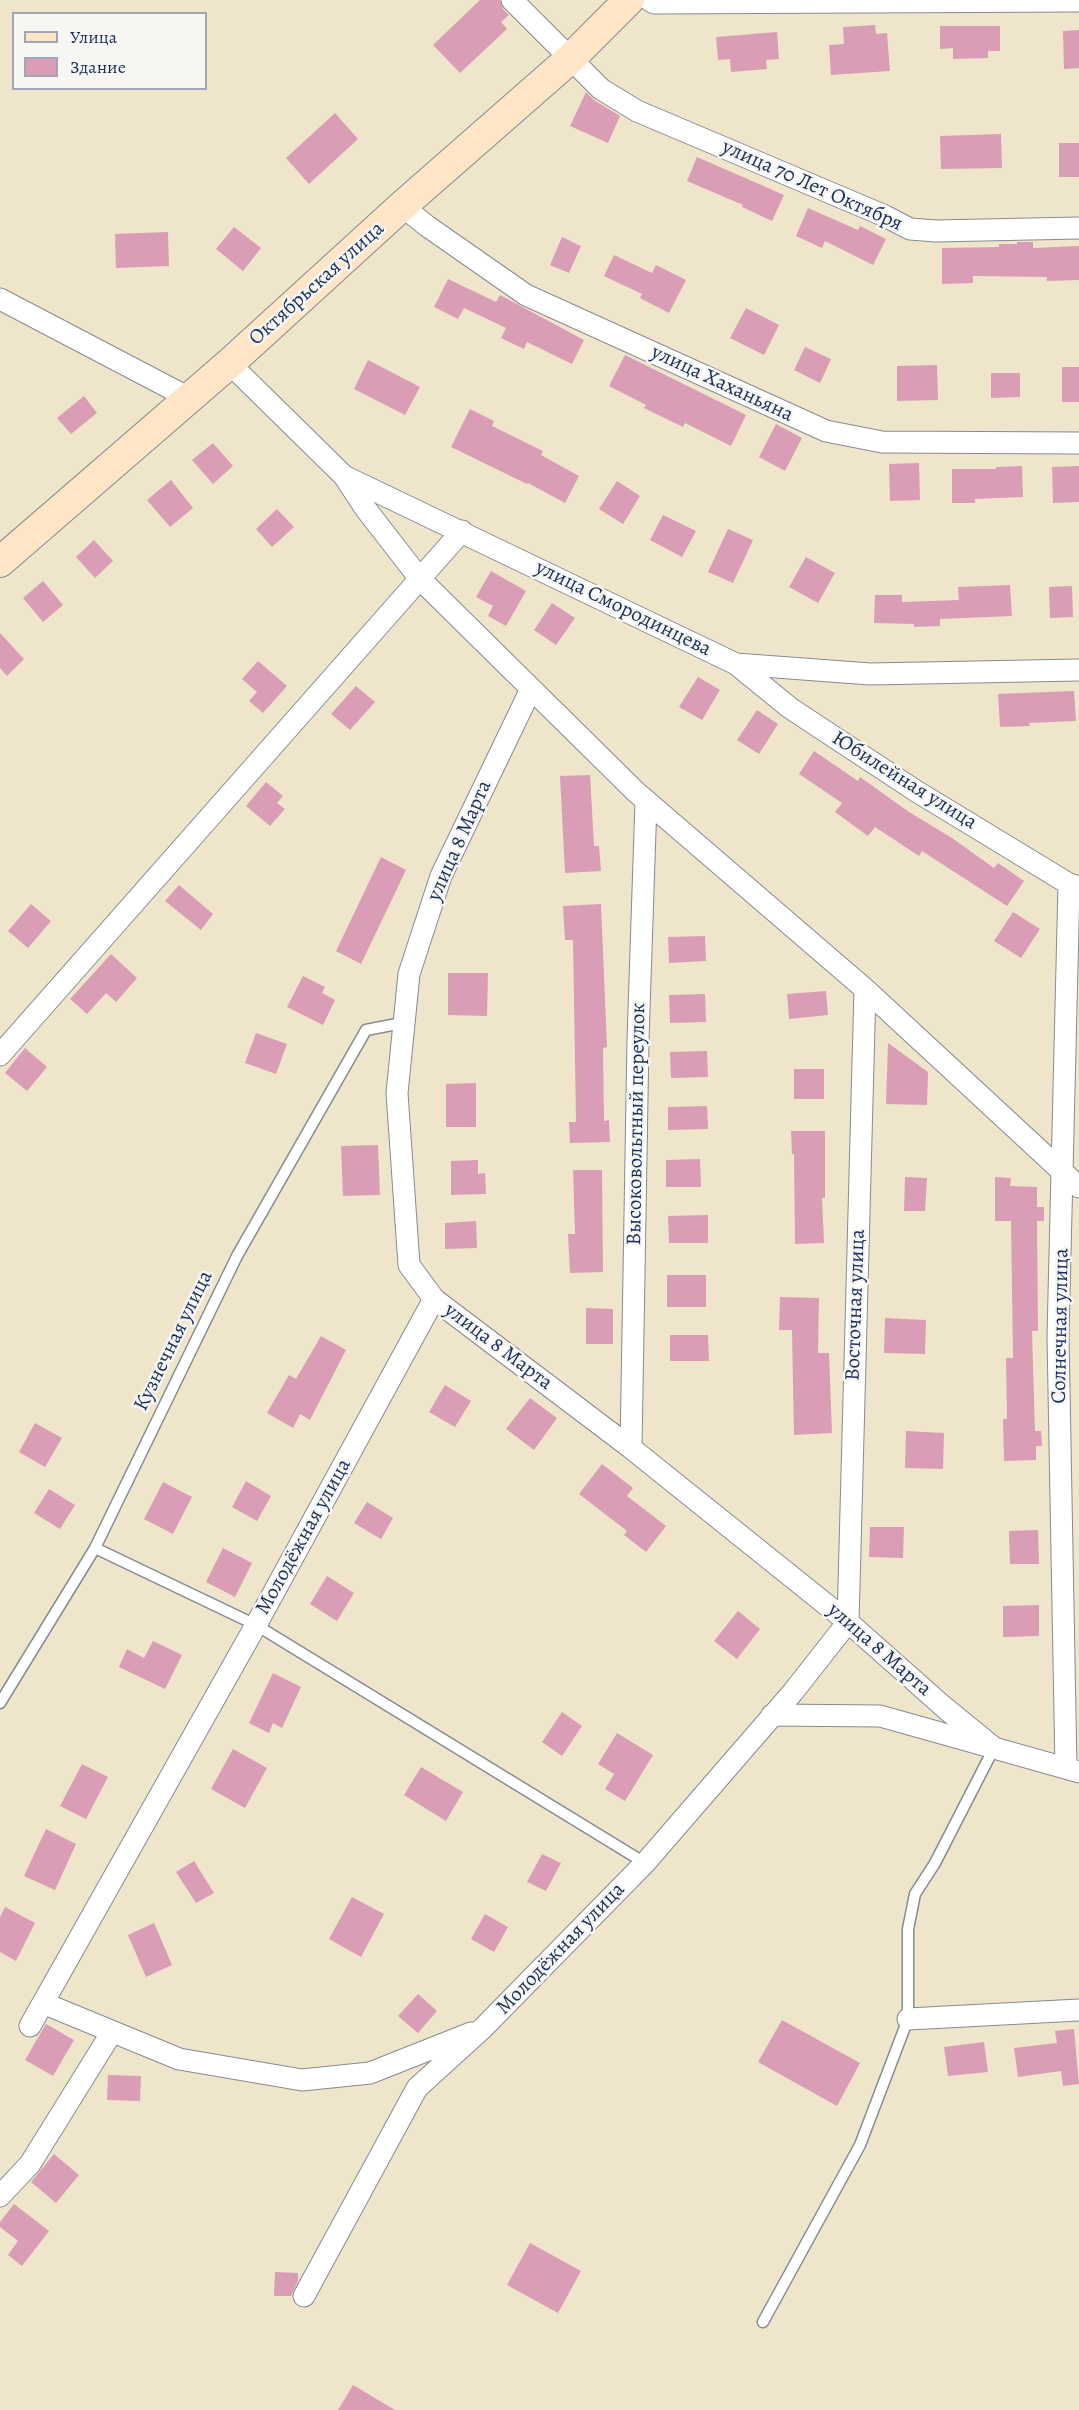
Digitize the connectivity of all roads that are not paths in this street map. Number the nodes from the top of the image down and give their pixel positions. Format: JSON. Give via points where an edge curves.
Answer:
{"nodes":[{"id":1,"x":512,"y":0,"type":"edge"},
{"id":2,"x":629,"y":0,"type":"edge"},
{"id":3,"x":649,"y":0,"type":"edge"},
{"id":4,"x":1079,"y":1,"type":"edge"},
{"id":5,"x":571,"y":58,"type":"junction"},
{"id":6,"x":402,"y":206,"type":"junction"},
{"id":7,"x":1079,"y":228,"type":"edge"},
{"id":8,"x":0,"y":299,"type":"edge"},
{"id":9,"x":229,"y":363,"type":"junction"},
{"id":10,"x":189,"y":398,"type":"junction"},
{"id":11,"x":1079,"y":443,"type":"edge"},
{"id":12,"x":344,"y":476,"type":"junction"},
{"id":13,"x":462,"y":531,"type":"junction"},
{"id":14,"x":0,"y":562,"type":"edge"},
{"id":15,"x":420,"y":579,"type":"junction"},
{"id":16,"x":736,"y":664,"type":"junction"},
{"id":17,"x":1079,"y":670,"type":"edge"},
{"id":18,"x":531,"y":689,"type":"junction"},
{"id":19,"x":646,"y":801,"type":"junction"},
{"id":20,"x":1074,"y":885,"type":"edge"},
{"id":21,"x":865,"y":989,"type":"junction"},
{"id":22,"x":402,"y":1023,"type":"junction"},
{"id":23,"x":0,"y":1054,"type":"edge"},
{"id":24,"x":1071,"y":1180,"type":"edge"},
{"id":25,"x":434,"y":1299,"type":"junction"},
{"id":26,"x":631,"y":1448,"type":"junction"},
{"id":27,"x":95,"y":1548,"type":"junction"},
{"id":28,"x":848,"y":1622,"type":"junction"},
{"id":29,"x":256,"y":1625,"type":"junction"},
{"id":30,"x":0,"y":1703,"type":"edge"},
{"id":31,"x":772,"y":1715,"type":"junction"},
{"id":32,"x":994,"y":1748,"type":"junction"},
{"id":33,"x":1072,"y":1770,"type":"edge"},
{"id":34,"x":645,"y":1863,"type":"junction"},
{"id":35,"x":43,"y":2003,"type":"junction"},
{"id":36,"x":1079,"y":2010,"type":"edge"},
{"id":37,"x":908,"y":2019,"type":"junction"},
{"id":38,"x":30,"y":2026,"type":"dead end"},
{"id":39,"x":483,"y":2028,"type":"junction"},
{"id":40,"x":112,"y":2032,"type":"junction"},
{"id":41,"x":0,"y":2196,"type":"edge"},
{"id":42,"x":304,"y":2296,"type":"dead end"},
{"id":43,"x":763,"y":2322,"type":"dead end"}],
"edges":[{"from":1,"to":5,"type":"street"},
{"from":2,"to":5,"type":"street","name":"Октябрьская улица"},
{"from":3,"to":4,"type":"street"},
{"from":5,"to":6,"type":"street","name":"Октябрьская улица"},
{"from":5,"to":7,"type":"street","name":"улица 70 Лет Октября","via":[[601,89],[637,111],[910,229]]},
{"from":6,"to":9,"type":"street","name":"Октябрьская улица"},
{"from":6,"to":11,"type":"street","name":"улица Хаханьяна","via":[[526,295],[826,431],[882,442]]},
{"from":8,"to":10,"type":"street"},
{"from":9,"to":10,"type":"street","name":"Октябрьская улица"},
{"from":9,"to":12,"type":"street","name":"улица Смородинцева"},
{"from":10,"to":14,"type":"street","name":"Октябрьская улица"},
{"from":12,"to":13,"type":"street","name":"улица Смородинцева"},
{"from":12,"to":15,"type":"street"},
{"from":13,"to":15,"type":"street"},
{"from":13,"to":16,"type":"street","name":"улица Смородинцева"},
{"from":15,"to":18,"type":"street"},
{"from":15,"to":23,"type":"street"},
{"from":16,"to":17,"type":"street","name":"улица Смородинцева","via":[[870,674]]},
{"from":16,"to":20,"type":"street","name":"Юбилейная улица","via":[[790,708],[916,791]]},
{"from":18,"to":19,"type":"street"},
{"from":18,"to":22,"type":"street","name":"улица 8 Марта","via":[[441,876],[409,974]]},
{"from":19,"to":21,"type":"street"},
{"from":19,"to":26,"type":"street","name":"Высоковольтный переулок"},
{"from":20,"to":24,"type":"street","name":"Солнечная улица"},
{"from":21,"to":24,"type":"street"},
{"from":21,"to":28,"type":"street","name":"Восточная улица"},
{"from":22,"to":25,"type":"street","name":"улица 8 Марта","via":[[397,1093],[409,1265]]},
{"from":22,"to":27,"type":"lane","name":"Кузнечная улица","via":[[366,1030],[237,1256]]},
{"from":24,"to":33,"type":"street","name":"Солнечная улица","via":[[1058,1336]]},
{"from":25,"to":26,"type":"street","name":"улица 8 Марта"},
{"from":25,"to":29,"type":"street","name":"Молодёжная улица"},
{"from":26,"to":28,"type":"street","name":"улица 8 Марта"},
{"from":27,"to":29,"type":"lane"},
{"from":27,"to":30,"type":"lane","name":"Кузнечная улица"},
{"from":28,"to":31,"type":"street","name":"Молодёжная улица"},
{"from":28,"to":32,"type":"street","name":"улица 8 Марта"},
{"from":29,"to":34,"type":"lane"},
{"from":29,"to":35,"type":"street","name":"Молодёжная улица"},
{"from":31,"to":32,"type":"street","via":[[880,1716]]},
{"from":31,"to":34,"type":"street","name":"Молодёжная улица"},
{"from":32,"to":33,"type":"street","name":"улица 8 Марта"},
{"from":32,"to":37,"type":"lane","via":[[915,1894],[908,1929]]},
{"from":34,"to":39,"type":"street","name":"Молодёжная улица"},
{"from":35,"to":38,"type":"street","name":"Молодёжная улица"},
{"from":35,"to":40,"type":"street"},
{"from":36,"to":37,"type":"street"},
{"from":37,"to":43,"type":"lane","via":[[860,2145]]},
{"from":39,"to":40,"type":"street","via":[[370,2073],[302,2080],[179,2059]]},
{"from":39,"to":42,"type":"street","name":"Молодёжная улица","via":[[417,2088]]},
{"from":40,"to":41,"type":"street","via":[[30,2164]]}]}
